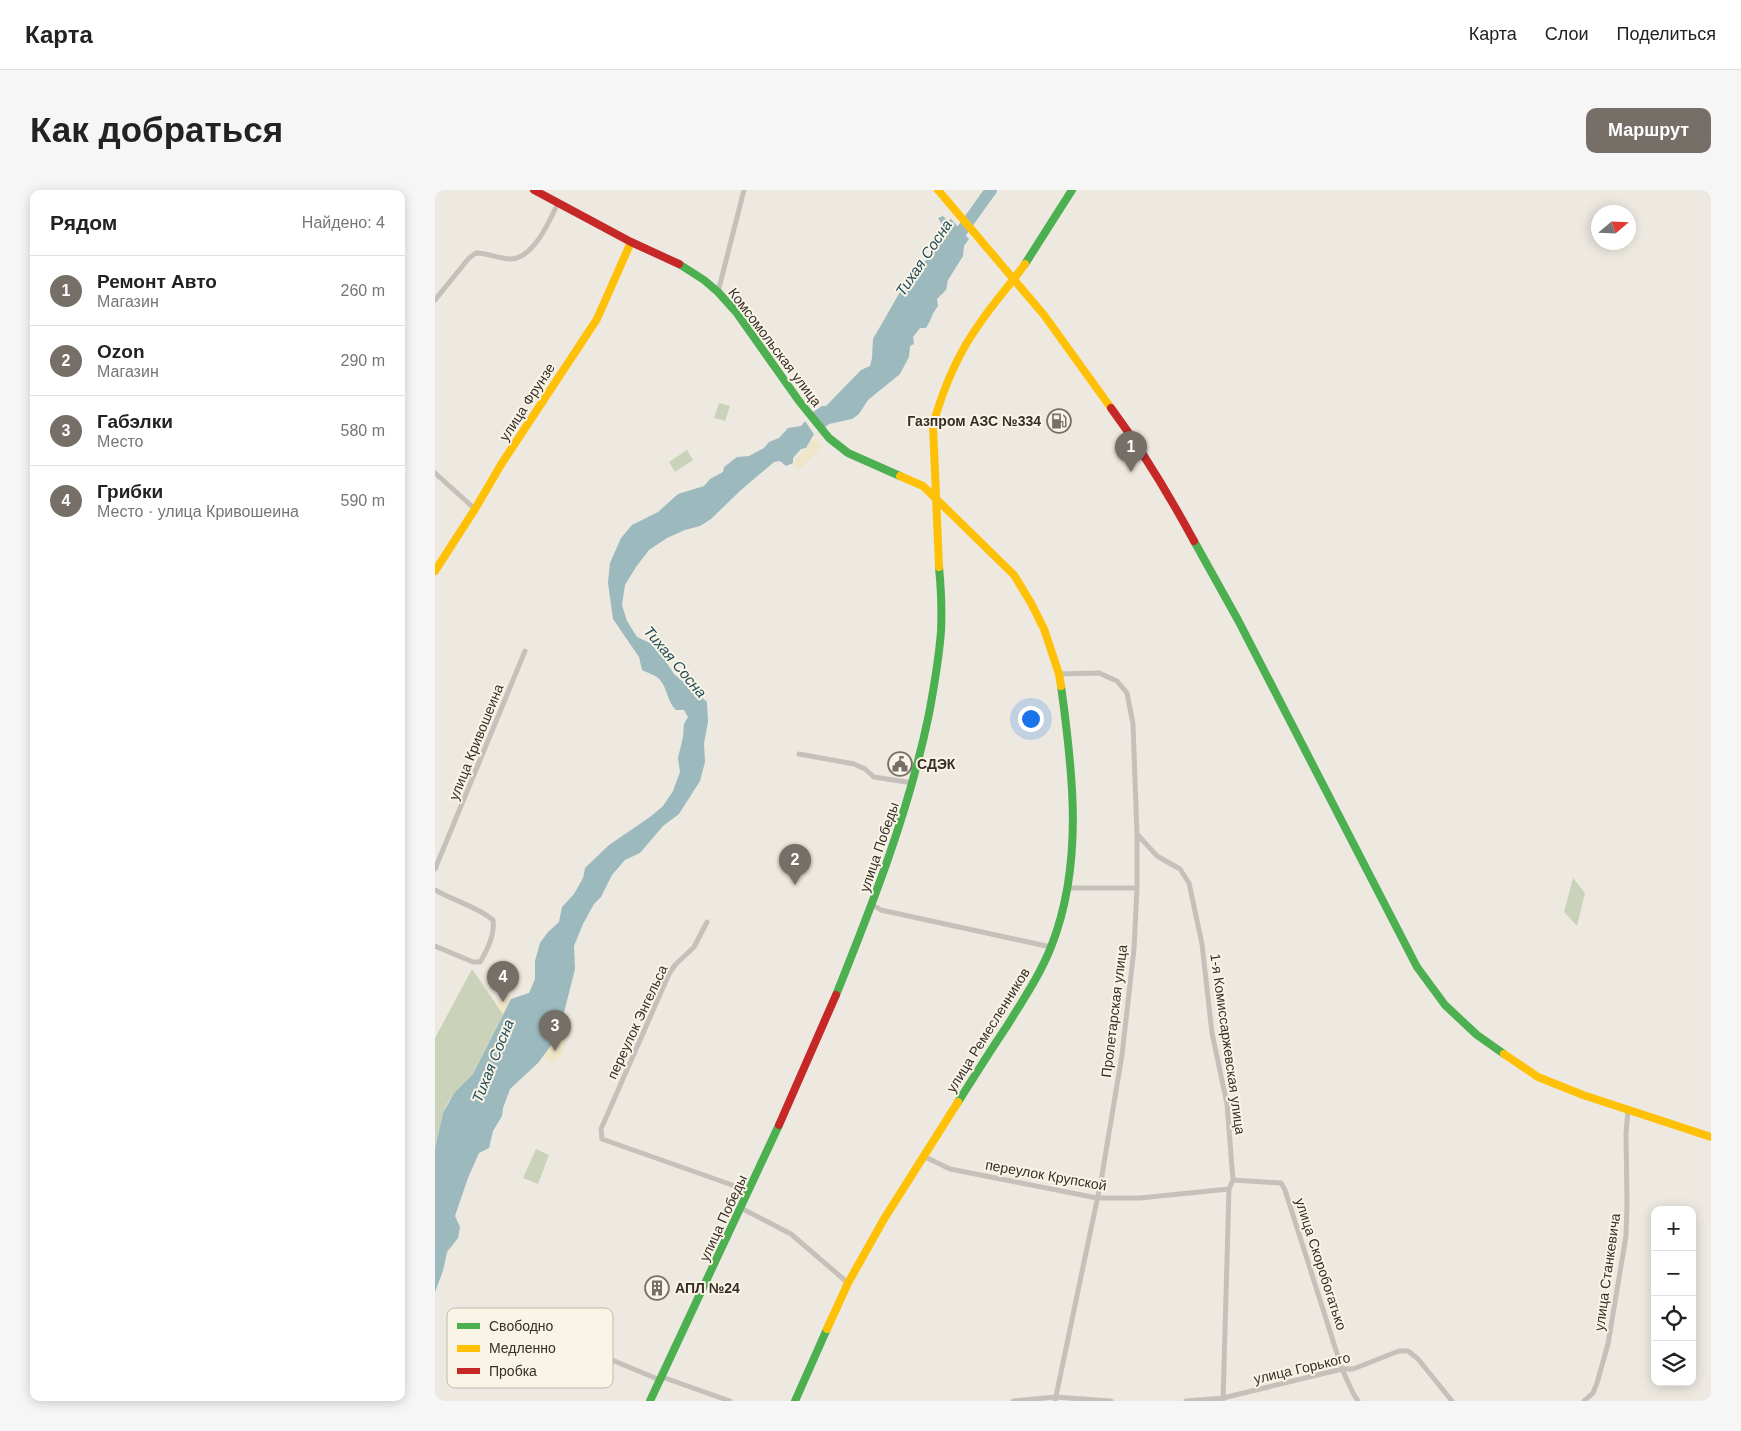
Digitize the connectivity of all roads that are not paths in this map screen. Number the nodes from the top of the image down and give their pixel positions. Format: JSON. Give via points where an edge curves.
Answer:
{"nodes":[{"id":1,"x":534,"y":190,"type":"edge"},
{"id":2,"x":744,"y":190,"type":"edge"},
{"id":3,"x":938,"y":190,"type":"edge"},
{"id":4,"x":1072,"y":190,"type":"edge"},
{"id":5,"x":558,"y":203,"type":"junction"},
{"id":6,"x":631,"y":242,"type":"junction"},
{"id":7,"x":1015,"y":279,"type":"junction"},
{"id":8,"x":718,"y":292,"type":"junction"},
{"id":9,"x":435,"y":300,"type":"edge"},
{"id":10,"x":435,"y":473,"type":"edge"},
{"id":11,"x":937,"y":498,"type":"junction"},
{"id":12,"x":475,"y":509,"type":"junction"},
{"id":13,"x":435,"y":571,"type":"edge"},
{"id":14,"x":525,"y":651,"type":"dead end"},
{"id":15,"x":1059,"y":674,"type":"junction"},
{"id":16,"x":799,"y":754,"type":"dead end"},
{"id":17,"x":913,"y":783,"type":"junction"},
{"id":18,"x":1137,"y":834,"type":"junction"},
{"id":19,"x":435,"y":869,"type":"edge"},
{"id":20,"x":1067,"y":888,"type":"junction"},
{"id":21,"x":1137,"y":888,"type":"junction"},
{"id":22,"x":435,"y":890,"type":"edge"},
{"id":23,"x":873,"y":905,"type":"junction"},
{"id":24,"x":707,"y":922,"type":"dead end"},
{"id":25,"x":435,"y":946,"type":"edge"},
{"id":26,"x":1051,"y":947,"type":"junction"},
{"id":27,"x":1628,"y":1110,"type":"junction"},
{"id":28,"x":1711,"y":1137,"type":"edge"},
{"id":29,"x":923,"y":1156,"type":"junction"},
{"id":30,"x":1233,"y":1180,"type":"junction"},
{"id":31,"x":1229,"y":1189,"type":"junction"},
{"id":32,"x":749,"y":1192,"type":"junction"},
{"id":33,"x":1097,"y":1198,"type":"junction"},
{"id":34,"x":741,"y":1208,"type":"junction"},
{"id":35,"x":848,"y":1283,"type":"junction"},
{"id":36,"x":613,"y":1360,"type":"edge"},
{"id":37,"x":1343,"y":1369,"type":"junction"},
{"id":38,"x":661,"y":1378,"type":"junction"},
{"id":39,"x":1055,"y":1399,"type":"edge"},
{"id":40,"x":1223,"y":1400,"type":"edge"},
{"id":41,"x":650,"y":1401,"type":"edge"},
{"id":42,"x":730,"y":1401,"type":"edge"},
{"id":43,"x":795,"y":1401,"type":"edge"},
{"id":44,"x":1013,"y":1401,"type":"edge"},
{"id":45,"x":1111,"y":1401,"type":"edge"},
{"id":46,"x":1185,"y":1401,"type":"edge"},
{"id":47,"x":1358,"y":1401,"type":"edge"},
{"id":48,"x":1452,"y":1401,"type":"edge"},
{"id":49,"x":1584,"y":1401,"type":"edge"}],
"edges":[{"from":1,"to":5,"type":"main road","name":"Комсомольская улица"},
{"from":2,"to":8,"type":"street"},
{"from":3,"to":7,"type":"main road"},
{"from":4,"to":7,"type":"main road","name":"улица Победы"},
{"from":5,"to":6,"type":"main road","name":"Комсомольская улица"},
{"from":5,"to":9,"type":"street","via":[[530,250],[509,259],[476,252]]},
{"from":6,"to":8,"type":"main road","name":"Комсомольская улица","via":[[679,264]]},
{"from":6,"to":12,"type":"main road","name":"улица Фрунзе","via":[[597,319]]},
{"from":7,"to":11,"type":"main road","name":"улица Победы","via":[[975,328],[938,404],[933,426]]},
{"from":7,"to":27,"type":"main road","via":[[1133,438],[1175,506],[1238,620],[1417,967],[1445,1005],[1477,1035],[1538,1077]]},
{"from":8,"to":11,"type":"main road","name":"Комсомольская улица","via":[[829,438],[848,453],[923,486]]},
{"from":10,"to":12,"type":"street"},
{"from":11,"to":15,"type":"main road","name":"улица Ремесленников","via":[[1014,575],[1044,629]]},
{"from":11,"to":17,"type":"main road","name":"улица Победы","via":[[940,640],[926,731]]},
{"from":12,"to":13,"type":"main road","name":"улица Фрунзе"},
{"from":14,"to":19,"type":"street","name":"улица Кривошеина"},
{"from":15,"to":18,"type":"street","name":"Пролетарская улица","via":[[1099,673],[1117,681],[1127,693],[1133,724]]},
{"from":15,"to":20,"type":"main road","name":"улица Ремесленников","via":[[1073,799]]},
{"from":16,"to":17,"type":"street","via":[[854,764],[874,777]]},
{"from":17,"to":23,"type":"main road","name":"улица Победы"},
{"from":18,"to":21,"type":"street","name":"Пролетарская улица"},
{"from":18,"to":30,"type":"street","name":"1-я Комиссаржевская улица","via":[[1157,856],[1180,869],[1189,883],[1202,944],[1212,1033],[1227,1104]]},
{"from":20,"to":21,"type":"street"},
{"from":20,"to":26,"type":"main road","name":"улица Ремесленников"},
{"from":21,"to":33,"type":"street","name":"Пролетарская улица","via":[[1122,1055]]},
{"from":22,"to":25,"type":"street","via":[[483,912],[493,920],[494,928],[480,962]]},
{"from":23,"to":26,"type":"street","via":[[881,910]]},
{"from":23,"to":32,"type":"main road","name":"улица Победы","via":[[811,1056]]},
{"from":24,"to":32,"type":"street","name":"переулок Энгельса","via":[[694,947],[669,974],[601,1129],[602,1139]]},
{"from":26,"to":29,"type":"main road","name":"улица Ремесленников","via":[[1033,985]]},
{"from":27,"to":28,"type":"main road"},
{"from":27,"to":49,"type":"street","name":"улица Станкевича","via":[[1626,1236],[1608,1344],[1593,1393]]},
{"from":29,"to":33,"type":"street","name":"переулок Крупской","via":[[950,1169]]},
{"from":29,"to":35,"type":"main road","name":"улица Ремесленников"},
{"from":30,"to":31,"type":"street","name":"1-я Комиссаржевская улица"},
{"from":30,"to":37,"type":"street","name":"улица Скоробогатько","via":[[1281,1183]]},
{"from":31,"to":33,"type":"street","name":"переулок Крупской","via":[[1140,1198]]},
{"from":31,"to":40,"type":"street","name":"1-я Комиссаржевская улица"},
{"from":32,"to":34,"type":"main road","name":"улица Победы"},
{"from":33,"to":39,"type":"street","name":"Пролетарская улица"},
{"from":34,"to":35,"type":"street","via":[[791,1234]]},
{"from":34,"to":38,"type":"main road","name":"улица Победы"},
{"from":35,"to":43,"type":"main road","name":"улица Ремесленников"},
{"from":36,"to":38,"type":"street"},
{"from":37,"to":40,"type":"street","name":"улица Горького"},
{"from":37,"to":47,"type":"street","name":"улица Скоробогатько"},
{"from":37,"to":48,"type":"street","name":"улица Горького","via":[[1353,1369],[1399,1351],[1408,1351],[1418,1358]]},
{"from":38,"to":41,"type":"main road","name":"улица Победы"},
{"from":38,"to":42,"type":"street"},
{"from":39,"to":44,"type":"street"},
{"from":39,"to":45,"type":"street"},
{"from":40,"to":46,"type":"street","name":"улица Горького"}]}
